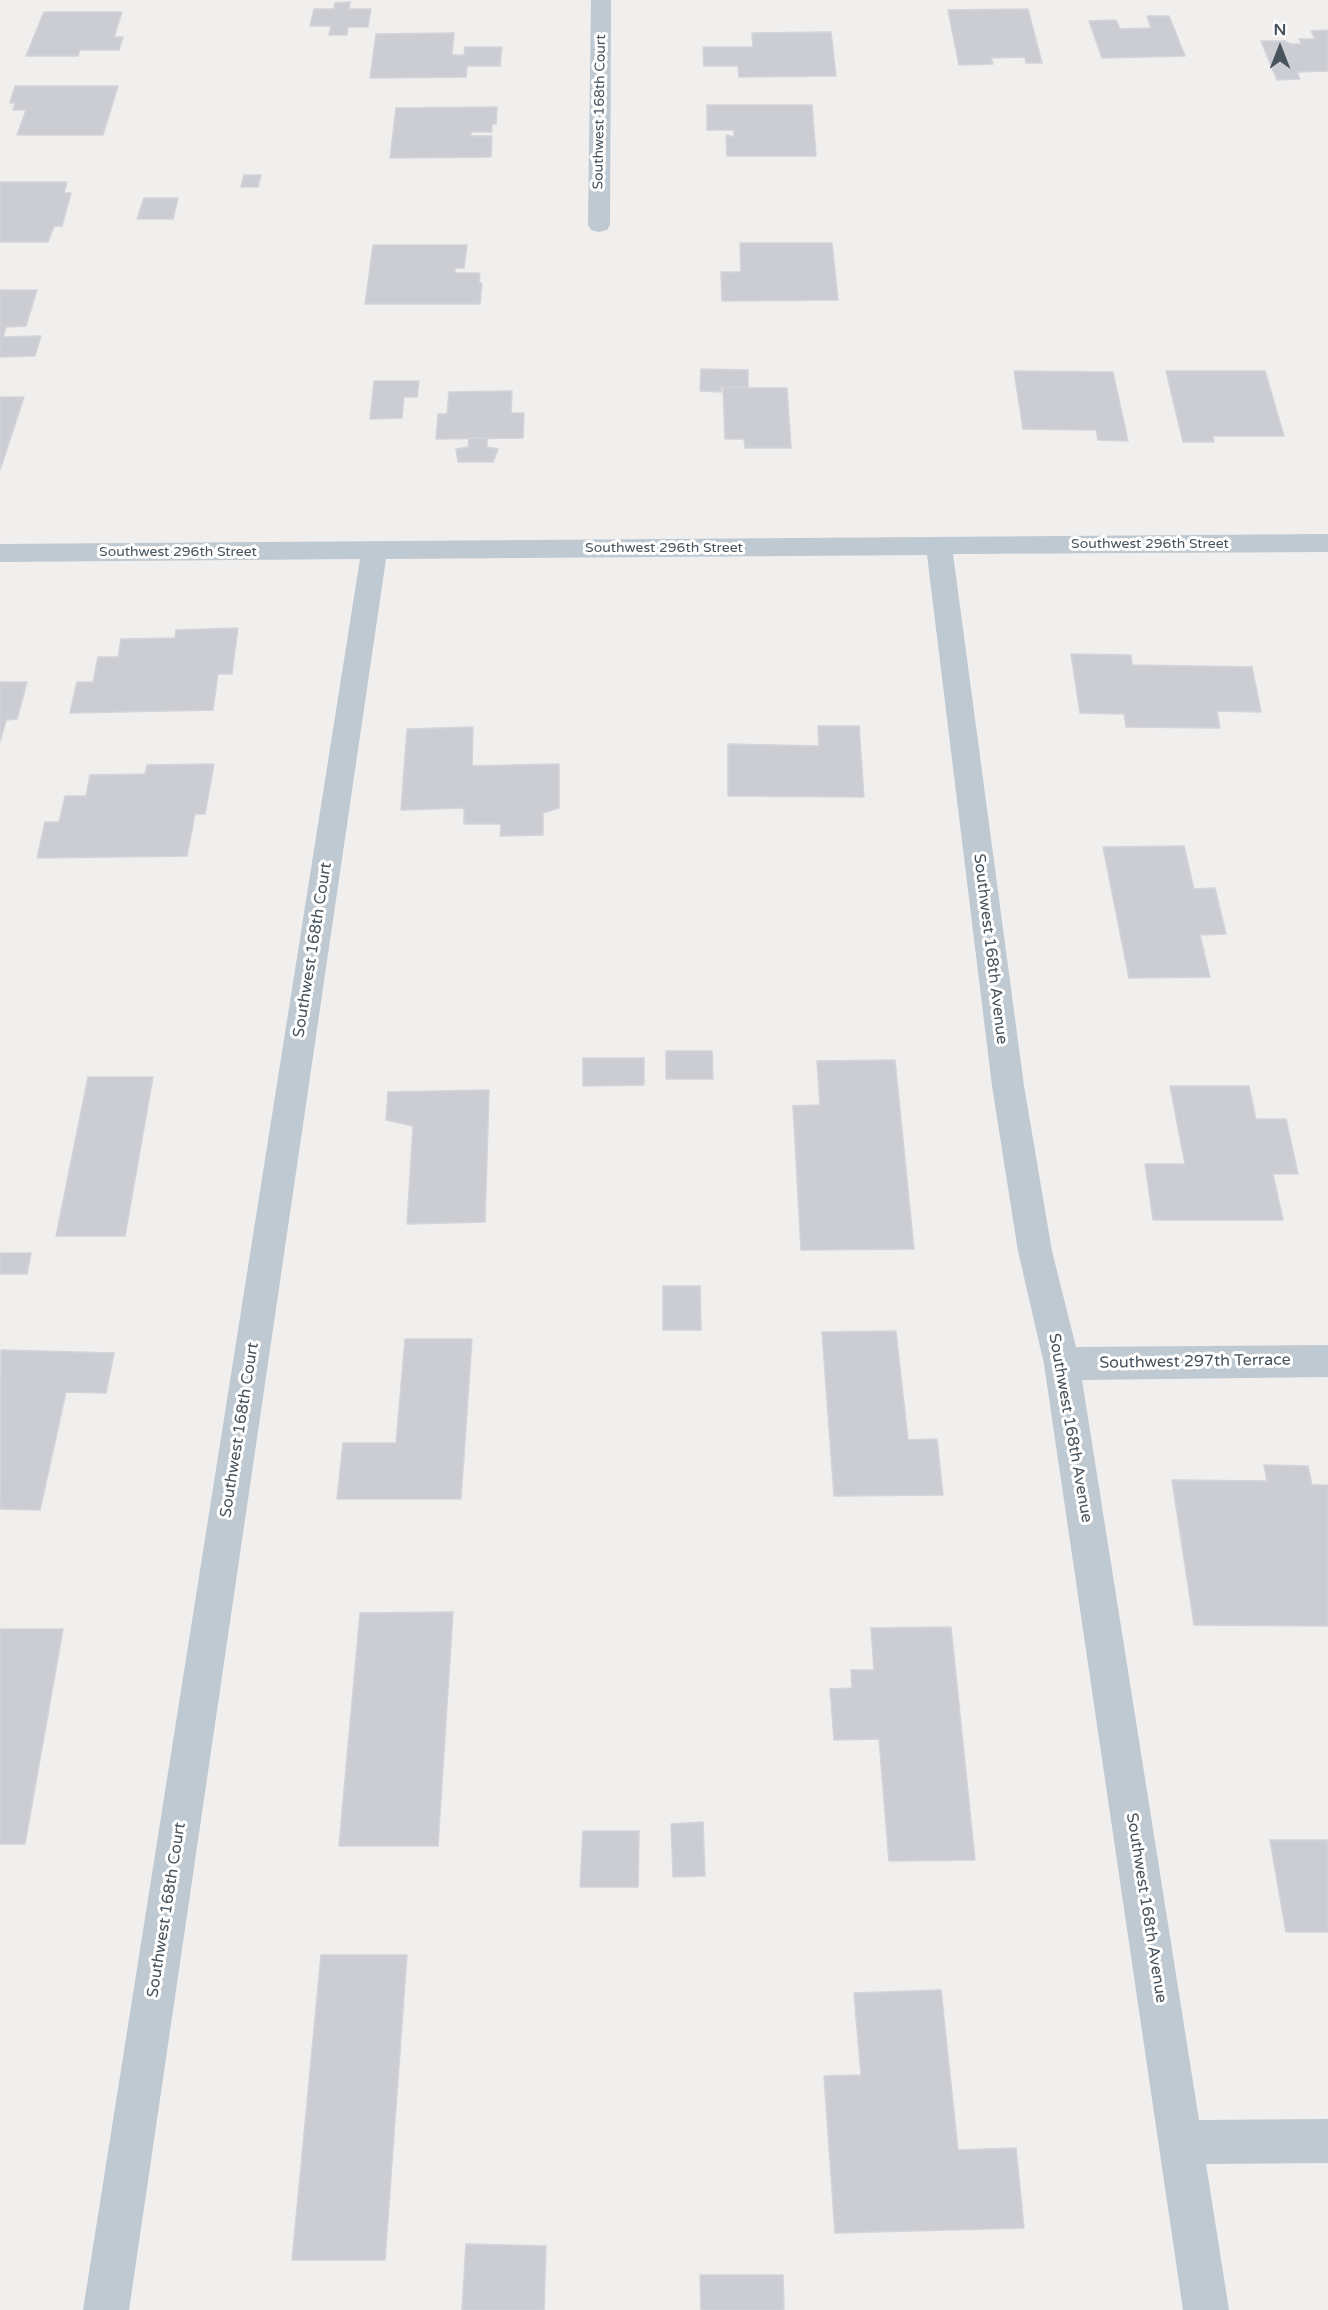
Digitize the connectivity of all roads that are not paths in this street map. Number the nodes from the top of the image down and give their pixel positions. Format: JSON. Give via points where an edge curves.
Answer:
{"nodes":[{"id":1,"x":601,"y":0,"type":"edge"},
{"id":2,"x":599,"y":225,"type":"dead end"},
{"id":3,"x":1328,"y":543,"type":"edge"},
{"id":4,"x":939,"y":546,"type":"junction"},
{"id":5,"x":374,"y":550,"type":"junction"},
{"id":6,"x":0,"y":553,"type":"edge"},
{"id":7,"x":1328,"y":1361,"type":"edge"},
{"id":8,"x":1062,"y":1364,"type":"junction"},
{"id":9,"x":1328,"y":2141,"type":"edge"},
{"id":10,"x":1182,"y":2142,"type":"junction"},
{"id":11,"x":106,"y":2310,"type":"edge"},
{"id":12,"x":1206,"y":2310,"type":"edge"}],
"edges":[{"from":1,"to":2,"type":"street","name":"Southwest 168th Court"},
{"from":3,"to":4,"type":"street","name":"Southwest 296th Street"},
{"from":4,"to":5,"type":"street","name":"Southwest 296th Street"},
{"from":4,"to":8,"type":"street","name":"Southwest 168th Avenue","via":[[1008,1086],[1035,1251]]},
{"from":5,"to":6,"type":"street","name":"Southwest 296th Street"},
{"from":5,"to":11,"type":"street","name":"Southwest 168th Court"},
{"from":7,"to":8,"type":"street","name":"Southwest 297th Terrace"},
{"from":8,"to":10,"type":"street","name":"Southwest 168th Avenue"},
{"from":9,"to":10,"type":"street"},
{"from":10,"to":12,"type":"street","name":"Southwest 168th Avenue"}]}
